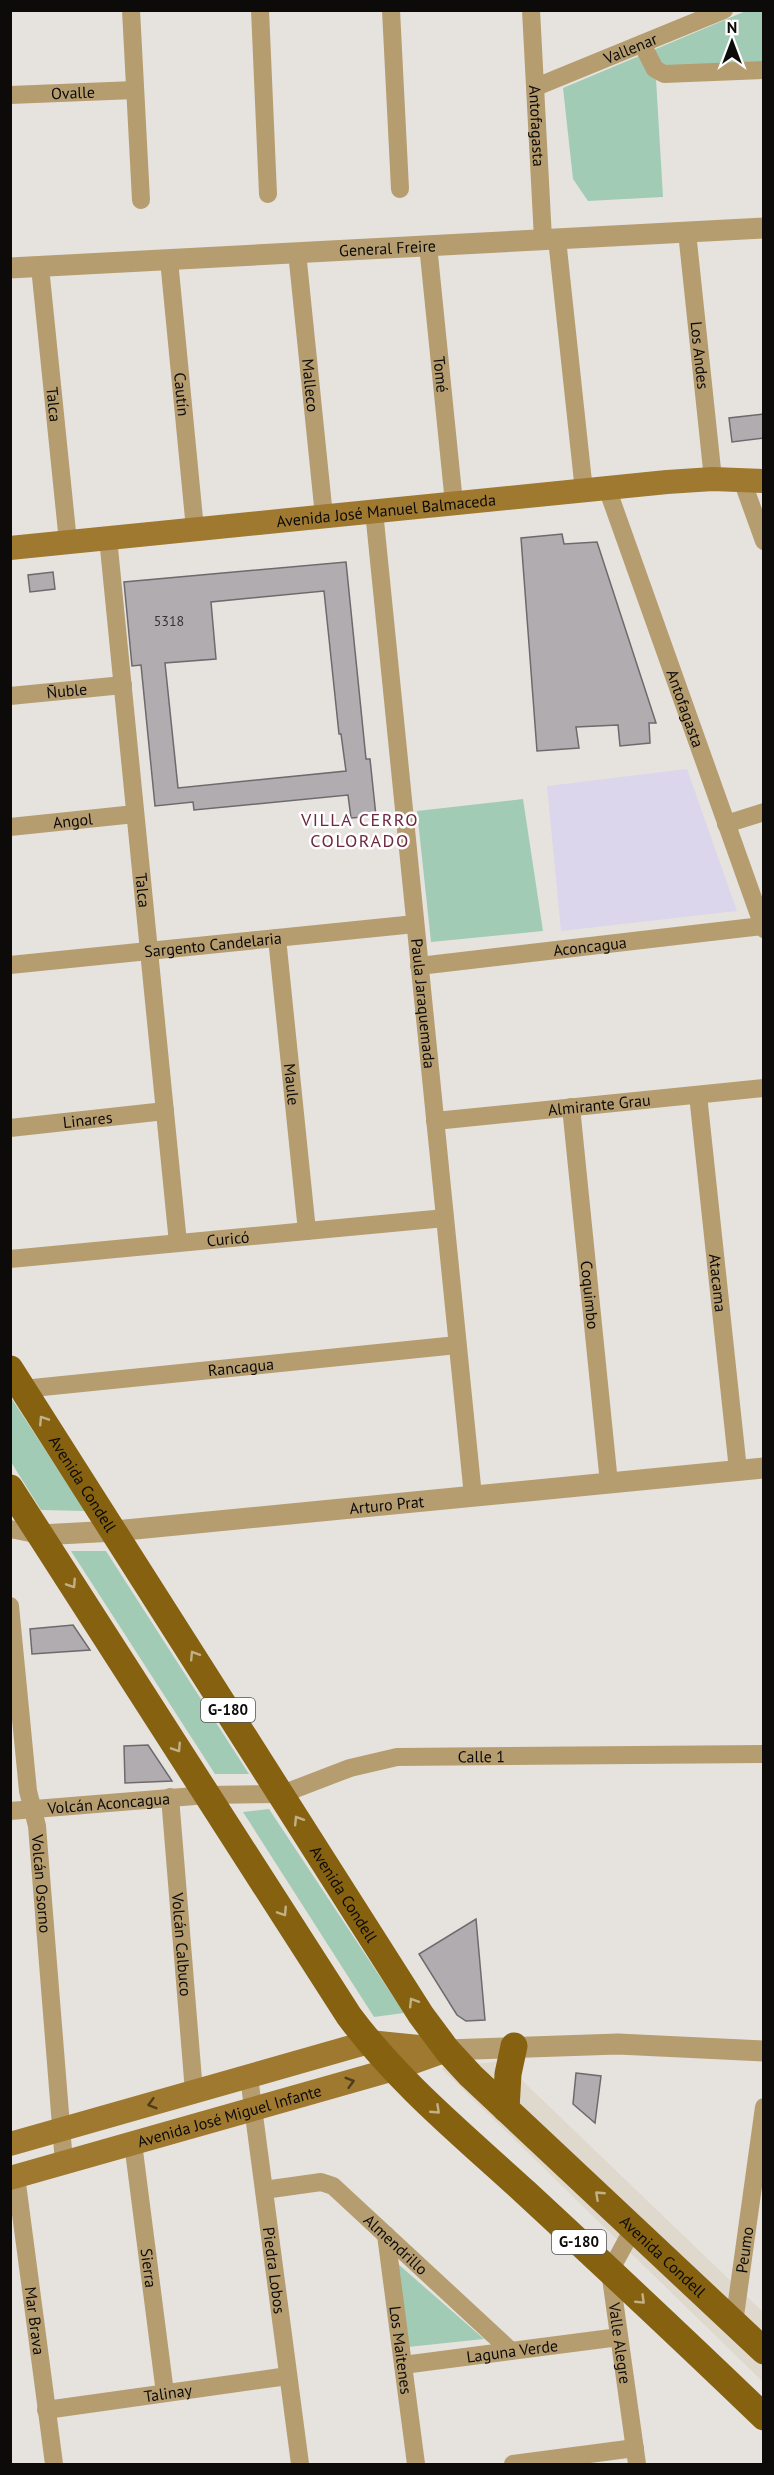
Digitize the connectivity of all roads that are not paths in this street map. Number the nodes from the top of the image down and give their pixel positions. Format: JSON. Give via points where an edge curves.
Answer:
{"nodes":[{"id":1,"x":131,"y":10,"type":"edge"},
{"id":2,"x":260,"y":10,"type":"edge"},
{"id":3,"x":391,"y":10,"type":"edge"},
{"id":4,"x":531,"y":10,"type":"edge"},
{"id":5,"x":724,"y":10,"type":"edge"},
{"id":6,"x":642,"y":44,"type":"junction"},
{"id":7,"x":764,"y":70,"type":"edge"},
{"id":8,"x":536,"y":87,"type":"junction"},
{"id":9,"x":135,"y":90,"type":"junction"},
{"id":10,"x":10,"y":95,"type":"edge"},
{"id":11,"x":400,"y":189,"type":"dead end"},
{"id":12,"x":268,"y":194,"type":"dead end"},
{"id":13,"x":141,"y":200,"type":"dead end"},
{"id":14,"x":764,"y":228,"type":"edge"},
{"id":15,"x":687,"y":232,"type":"junction"},
{"id":16,"x":550,"y":239,"type":"junction"},
{"id":17,"x":428,"y":245,"type":"junction"},
{"id":18,"x":297,"y":252,"type":"junction"},
{"id":19,"x":170,"y":260,"type":"junction"},
{"id":20,"x":40,"y":267,"type":"junction"},
{"id":21,"x":10,"y":268,"type":"edge"},
{"id":22,"x":713,"y":479,"type":"junction"},
{"id":23,"x":753,"y":481,"type":"edge"},
{"id":24,"x":595,"y":489,"type":"junction"},
{"id":25,"x":454,"y":503,"type":"junction"},
{"id":26,"x":374,"y":511,"type":"junction"},
{"id":27,"x":324,"y":516,"type":"junction"},
{"id":28,"x":195,"y":529,"type":"junction"},
{"id":29,"x":108,"y":538,"type":"junction"},
{"id":30,"x":764,"y":541,"type":"edge"},
{"id":31,"x":68,"y":542,"type":"junction"},
{"id":32,"x":10,"y":548,"type":"edge"},
{"id":33,"x":123,"y":685,"type":"junction"},
{"id":34,"x":10,"y":696,"type":"edge"},
{"id":35,"x":764,"y":812,"type":"edge"},
{"id":36,"x":135,"y":814,"type":"junction"},
{"id":37,"x":726,"y":825,"type":"junction"},
{"id":38,"x":10,"y":827,"type":"edge"},
{"id":39,"x":415,"y":924,"type":"junction"},
{"id":40,"x":763,"y":928,"type":"edge"},
{"id":41,"x":277,"y":938,"type":"junction"},
{"id":42,"x":149,"y":951,"type":"junction"},
{"id":43,"x":10,"y":964,"type":"edge"},
{"id":44,"x":419,"y":966,"type":"junction"},
{"id":45,"x":764,"y":1088,"type":"edge"},
{"id":46,"x":698,"y":1095,"type":"junction"},
{"id":47,"x":571,"y":1107,"type":"junction"},
{"id":48,"x":165,"y":1111,"type":"junction"},
{"id":49,"x":435,"y":1121,"type":"junction"},
{"id":50,"x":10,"y":1128,"type":"edge"},
{"id":51,"x":445,"y":1218,"type":"junction"},
{"id":52,"x":307,"y":1231,"type":"junction"},
{"id":53,"x":178,"y":1243,"type":"junction"},
{"id":54,"x":10,"y":1259,"type":"edge"},
{"id":55,"x":457,"y":1345,"type":"junction"},
{"id":56,"x":17,"y":1379,"type":"edge"},
{"id":57,"x":764,"y":1468,"type":"edge"},
{"id":58,"x":738,"y":1470,"type":"junction"},
{"id":59,"x":609,"y":1483,"type":"junction"},
{"id":60,"x":10,"y":1488,"type":"edge"},
{"id":61,"x":472,"y":1496,"type":"junction"},
{"id":62,"x":10,"y":1529,"type":"edge"},
{"id":63,"x":115,"y":1531,"type":"junction"},
{"id":64,"x":40,"y":1535,"type":"junction"},
{"id":65,"x":10,"y":1606,"type":"edge"},
{"id":66,"x":764,"y":1754,"type":"edge"},
{"id":67,"x":282,"y":1794,"type":"junction"},
{"id":68,"x":207,"y":1795,"type":"junction"},
{"id":69,"x":170,"y":1797,"type":"junction"},
{"id":70,"x":32,"y":1809,"type":"junction"},
{"id":71,"x":10,"y":1811,"type":"edge"},
{"id":72,"x":369,"y":2043,"type":"junction"},
{"id":73,"x":514,"y":2046,"type":"junction"},
{"id":74,"x":447,"y":2050,"type":"junction"},
{"id":75,"x":764,"y":2050,"type":"edge"},
{"id":76,"x":394,"y":2069,"type":"junction"},
{"id":77,"x":249,"y":2077,"type":"junction"},
{"id":78,"x":194,"y":2092,"type":"junction"},
{"id":79,"x":764,"y":2107,"type":"edge"},
{"id":80,"x":254,"y":2109,"type":"junction"},
{"id":81,"x":506,"y":2109,"type":"junction"},
{"id":82,"x":62,"y":2130,"type":"junction"},
{"id":83,"x":133,"y":2143,"type":"junction"},
{"id":84,"x":10,"y":2144,"type":"edge"},
{"id":85,"x":64,"y":2163,"type":"junction"},
{"id":86,"x":13,"y":2177,"type":"edge"},
{"id":87,"x":264,"y":2190,"type":"junction"},
{"id":88,"x":634,"y":2227,"type":"junction"},
{"id":89,"x":386,"y":2235,"type":"junction"},
{"id":90,"x":610,"y":2271,"type":"junction"},
{"id":91,"x":734,"y":2323,"type":"junction"},
{"id":92,"x":620,"y":2337,"type":"junction"},
{"id":93,"x":764,"y":2350,"type":"edge"},
{"id":94,"x":511,"y":2351,"type":"junction"},
{"id":95,"x":403,"y":2365,"type":"junction"},
{"id":96,"x":288,"y":2376,"type":"junction"},
{"id":97,"x":165,"y":2393,"type":"junction"},
{"id":98,"x":46,"y":2409,"type":"junction"},
{"id":99,"x":764,"y":2416,"type":"edge"},
{"id":100,"x":636,"y":2456,"type":"edge"},
{"id":101,"x":54,"y":2464,"type":"edge"},
{"id":102,"x":300,"y":2464,"type":"edge"},
{"id":103,"x":416,"y":2464,"type":"edge"},
{"id":104,"x":513,"y":2464,"type":"edge"}],
"edges":[{"from":1,"to":9,"type":"street"},
{"from":2,"to":12,"type":"street"},
{"from":3,"to":11,"type":"street"},
{"from":4,"to":8,"type":"street","name":"Antofagasta"},
{"from":5,"to":6,"type":"street","name":"Vallenar"},
{"from":6,"to":7,"type":"street","via":[[655,69],[664,74]]},
{"from":6,"to":8,"type":"street","name":"Vallenar"},
{"from":8,"to":16,"type":"street","name":"Antofagasta"},
{"from":9,"to":10,"type":"street","name":"Ovalle"},
{"from":9,"to":13,"type":"street"},
{"from":14,"to":15,"type":"street","name":"General Freire"},
{"from":15,"to":16,"type":"street","name":"General Freire"},
{"from":15,"to":22,"type":"street","name":"Los Andes"},
{"from":16,"to":17,"type":"street","name":"General Freire"},
{"from":16,"to":24,"type":"street","name":"Antofagasta"},
{"from":17,"to":18,"type":"street","name":"General Freire"},
{"from":17,"to":25,"type":"street","name":"Tomé"},
{"from":18,"to":19,"type":"street","name":"General Freire"},
{"from":18,"to":27,"type":"street","name":"Malleco"},
{"from":19,"to":20,"type":"street","name":"General Freire"},
{"from":19,"to":28,"type":"street","name":"Cautín"},
{"from":20,"to":21,"type":"street","name":"General Freire"},
{"from":20,"to":31,"type":"street","name":"Talca"},
{"from":22,"to":23,"type":"main road","name":"Avenida José Manuel Balmaceda"},
{"from":22,"to":24,"type":"main road","name":"Avenida José Manuel Balmaceda"},
{"from":23,"to":30,"type":"street"},
{"from":24,"to":25,"type":"main road","name":"Avenida José Manuel Balmaceda"},
{"from":24,"to":37,"type":"street","name":"Antofagasta"},
{"from":25,"to":26,"type":"main road","name":"Avenida José Manuel Balmaceda"},
{"from":26,"to":27,"type":"main road","name":"Avenida José Manuel Balmaceda"},
{"from":26,"to":39,"type":"street","name":"Paula Jaraquemada"},
{"from":27,"to":28,"type":"main road","name":"Avenida José Manuel Balmaceda"},
{"from":28,"to":29,"type":"main road","name":"Avenida José Manuel Balmaceda"},
{"from":29,"to":31,"type":"main road","name":"Avenida José Manuel Balmaceda"},
{"from":29,"to":33,"type":"street","name":"Talca"},
{"from":31,"to":32,"type":"main road","name":"Avenida José Manuel Balmaceda"},
{"from":33,"to":34,"type":"street","name":"Ñuble"},
{"from":33,"to":36,"type":"street","name":"Talca"},
{"from":35,"to":37,"type":"street"},
{"from":36,"to":38,"type":"street","name":"Angol"},
{"from":36,"to":42,"type":"street","name":"Talca"},
{"from":37,"to":40,"type":"street","name":"Antofagasta"},
{"from":39,"to":41,"type":"street","name":"Sargento Candelaria"},
{"from":39,"to":44,"type":"street","name":"Paula Jaraquemada"},
{"from":40,"to":44,"type":"street","name":"Aconcagua"},
{"from":41,"to":42,"type":"street","name":"Sargento Candelaria"},
{"from":41,"to":52,"type":"street","name":"Maule"},
{"from":42,"to":43,"type":"street","name":"Sargento Candelaria"},
{"from":42,"to":48,"type":"street","name":"Talca"},
{"from":44,"to":49,"type":"street","name":"Paula Jaraquemada"},
{"from":45,"to":46,"type":"street","name":"Almirante Grau"},
{"from":46,"to":47,"type":"street","name":"Almirante Grau"},
{"from":46,"to":58,"type":"street","name":"Atacama"},
{"from":47,"to":49,"type":"street","name":"Almirante Grau"},
{"from":47,"to":59,"type":"street","name":"Coquimbo"},
{"from":48,"to":50,"type":"street","name":"Linares"},
{"from":48,"to":53,"type":"street","name":"Talca"},
{"from":49,"to":51,"type":"street","name":"Paula Jaraquemada"},
{"from":51,"to":52,"type":"street","name":"Curicó"},
{"from":51,"to":55,"type":"street","name":"Paula Jaraquemada"},
{"from":52,"to":53,"type":"street","name":"Curicó"},
{"from":53,"to":54,"type":"street","name":"Curicó"},
{"from":55,"to":56,"type":"street","name":"Rancagua"},
{"from":55,"to":61,"type":"street","name":"Paula Jaraquemada"},
{"from":63,"to":56,"type":"main road","name":"Avenida Condell","number":"G-180","one_way":true},
{"from":57,"to":58,"type":"street","name":"Arturo Prat"},
{"from":58,"to":59,"type":"street","name":"Arturo Prat"},
{"from":59,"to":61,"type":"street","name":"Arturo Prat"},
{"from":60,"to":64,"type":"main road","number":"G-180"},
{"from":61,"to":63,"type":"street","name":"Arturo Prat"},
{"from":62,"to":64,"type":"street","name":"Arturo Prat"},
{"from":63,"to":64,"type":"street","name":"Arturo Prat"},
{"from":67,"to":63,"type":"main road","name":"Avenida Condell","number":"G-180","one_way":true},
{"from":64,"to":68,"type":"main road","number":"G-180","one_way":true},
{"from":65,"to":70,"type":"street","name":"Volcán Osorno"},
{"from":66,"to":67,"type":"street","name":"Calle 1","via":[[397,1757],[350,1768]]},
{"from":67,"to":68,"type":"street","name":"Calle 1"},
{"from":74,"to":67,"type":"main road","name":"Avenida Condell","number":"G-180","one_way":true},
{"from":68,"to":69,"type":"street","name":"Volcán Aconcagua"},
{"from":68,"to":72,"type":"main road","number":"G-180","one_way":true},
{"from":69,"to":70,"type":"street","name":"Volcán Aconcagua"},
{"from":69,"to":78,"type":"street","name":"Volcán Calbuco"},
{"from":70,"to":71,"type":"street","name":"Volcán Aconcagua"},
{"from":70,"to":82,"type":"street","name":"Volcán Osorno","via":[[37,1826]]},
{"from":72,"to":74,"type":"main road","name":"Avenida José Miguel Infante"},
{"from":72,"to":76,"type":"main road","number":"G-180"},
{"from":72,"to":77,"type":"main road","name":"Avenida José Miguel Infante"},
{"from":73,"to":74,"type":"street","name":"Avenida José Miguel Infante"},
{"from":73,"to":75,"type":"street","name":"Avenida José Miguel Infante","via":[[618,2044]]},
{"from":73,"to":81,"type":"main road"},
{"from":74,"to":76,"type":"main road","name":"Avenida José Miguel Infante"},
{"from":74,"to":81,"type":"main road","name":"Avenida Condell","number":"G-180"},
{"from":80,"to":76,"type":"main road","name":"Avenida José Miguel Infante","one_way":true},
{"from":76,"to":90,"type":"main road","number":"G-180","one_way":true},
{"from":77,"to":78,"type":"main road","name":"Avenida José Miguel Infante"},
{"from":77,"to":80,"type":"street","name":"Piedra Lobos"},
{"from":78,"to":82,"type":"main road","name":"Avenida José Miguel Infante","one_way":true},
{"from":79,"to":91,"type":"street","name":"Peumo"},
{"from":80,"to":83,"type":"main road","name":"Avenida José Miguel Infante"},
{"from":80,"to":87,"type":"street","name":"Piedra Lobos"},
{"from":88,"to":81,"type":"main road","name":"Avenida Condell","number":"G-180","one_way":true},
{"from":82,"to":84,"type":"main road","name":"Avenida José Miguel Infante"},
{"from":82,"to":85,"type":"street","name":"Volcán Osorno"},
{"from":83,"to":85,"type":"main road","name":"Avenida José Miguel Infante"},
{"from":83,"to":97,"type":"street","name":"Sierra"},
{"from":85,"to":86,"type":"main road","name":"Avenida José Miguel Infante"},
{"from":86,"to":98,"type":"street","name":"Mar Brava"},
{"from":87,"to":89,"type":"street","name":"Almendrillo","via":[[327,2183]]},
{"from":87,"to":96,"type":"street","name":"Piedra Lobos"},
{"from":88,"to":90,"type":"street"},
{"from":88,"to":91,"type":"main road","name":"Avenida Condell","number":"G-180"},
{"from":89,"to":94,"type":"street","name":"Almendrillo"},
{"from":89,"to":95,"type":"street","name":"Los Maitenes"},
{"from":90,"to":92,"type":"street","name":"Valle Alegre"},
{"from":90,"to":99,"type":"main road","number":"G-180","one_way":true},
{"from":91,"to":93,"type":"main road","name":"Avenida Condell","number":"G-180"},
{"from":92,"to":94,"type":"street","name":"Laguna Verde"},
{"from":92,"to":100,"type":"street","name":"Valle Alegre"},
{"from":94,"to":95,"type":"street","name":"Laguna Verde"},
{"from":95,"to":103,"type":"street","name":"Los Maitenes"},
{"from":96,"to":97,"type":"street","name":"Talinay"},
{"from":96,"to":102,"type":"street","name":"Piedra Lobos"},
{"from":97,"to":98,"type":"street","name":"Talinay"},
{"from":98,"to":101,"type":"street","name":"Mar Brava"},
{"from":100,"to":104,"type":"street"}]}
